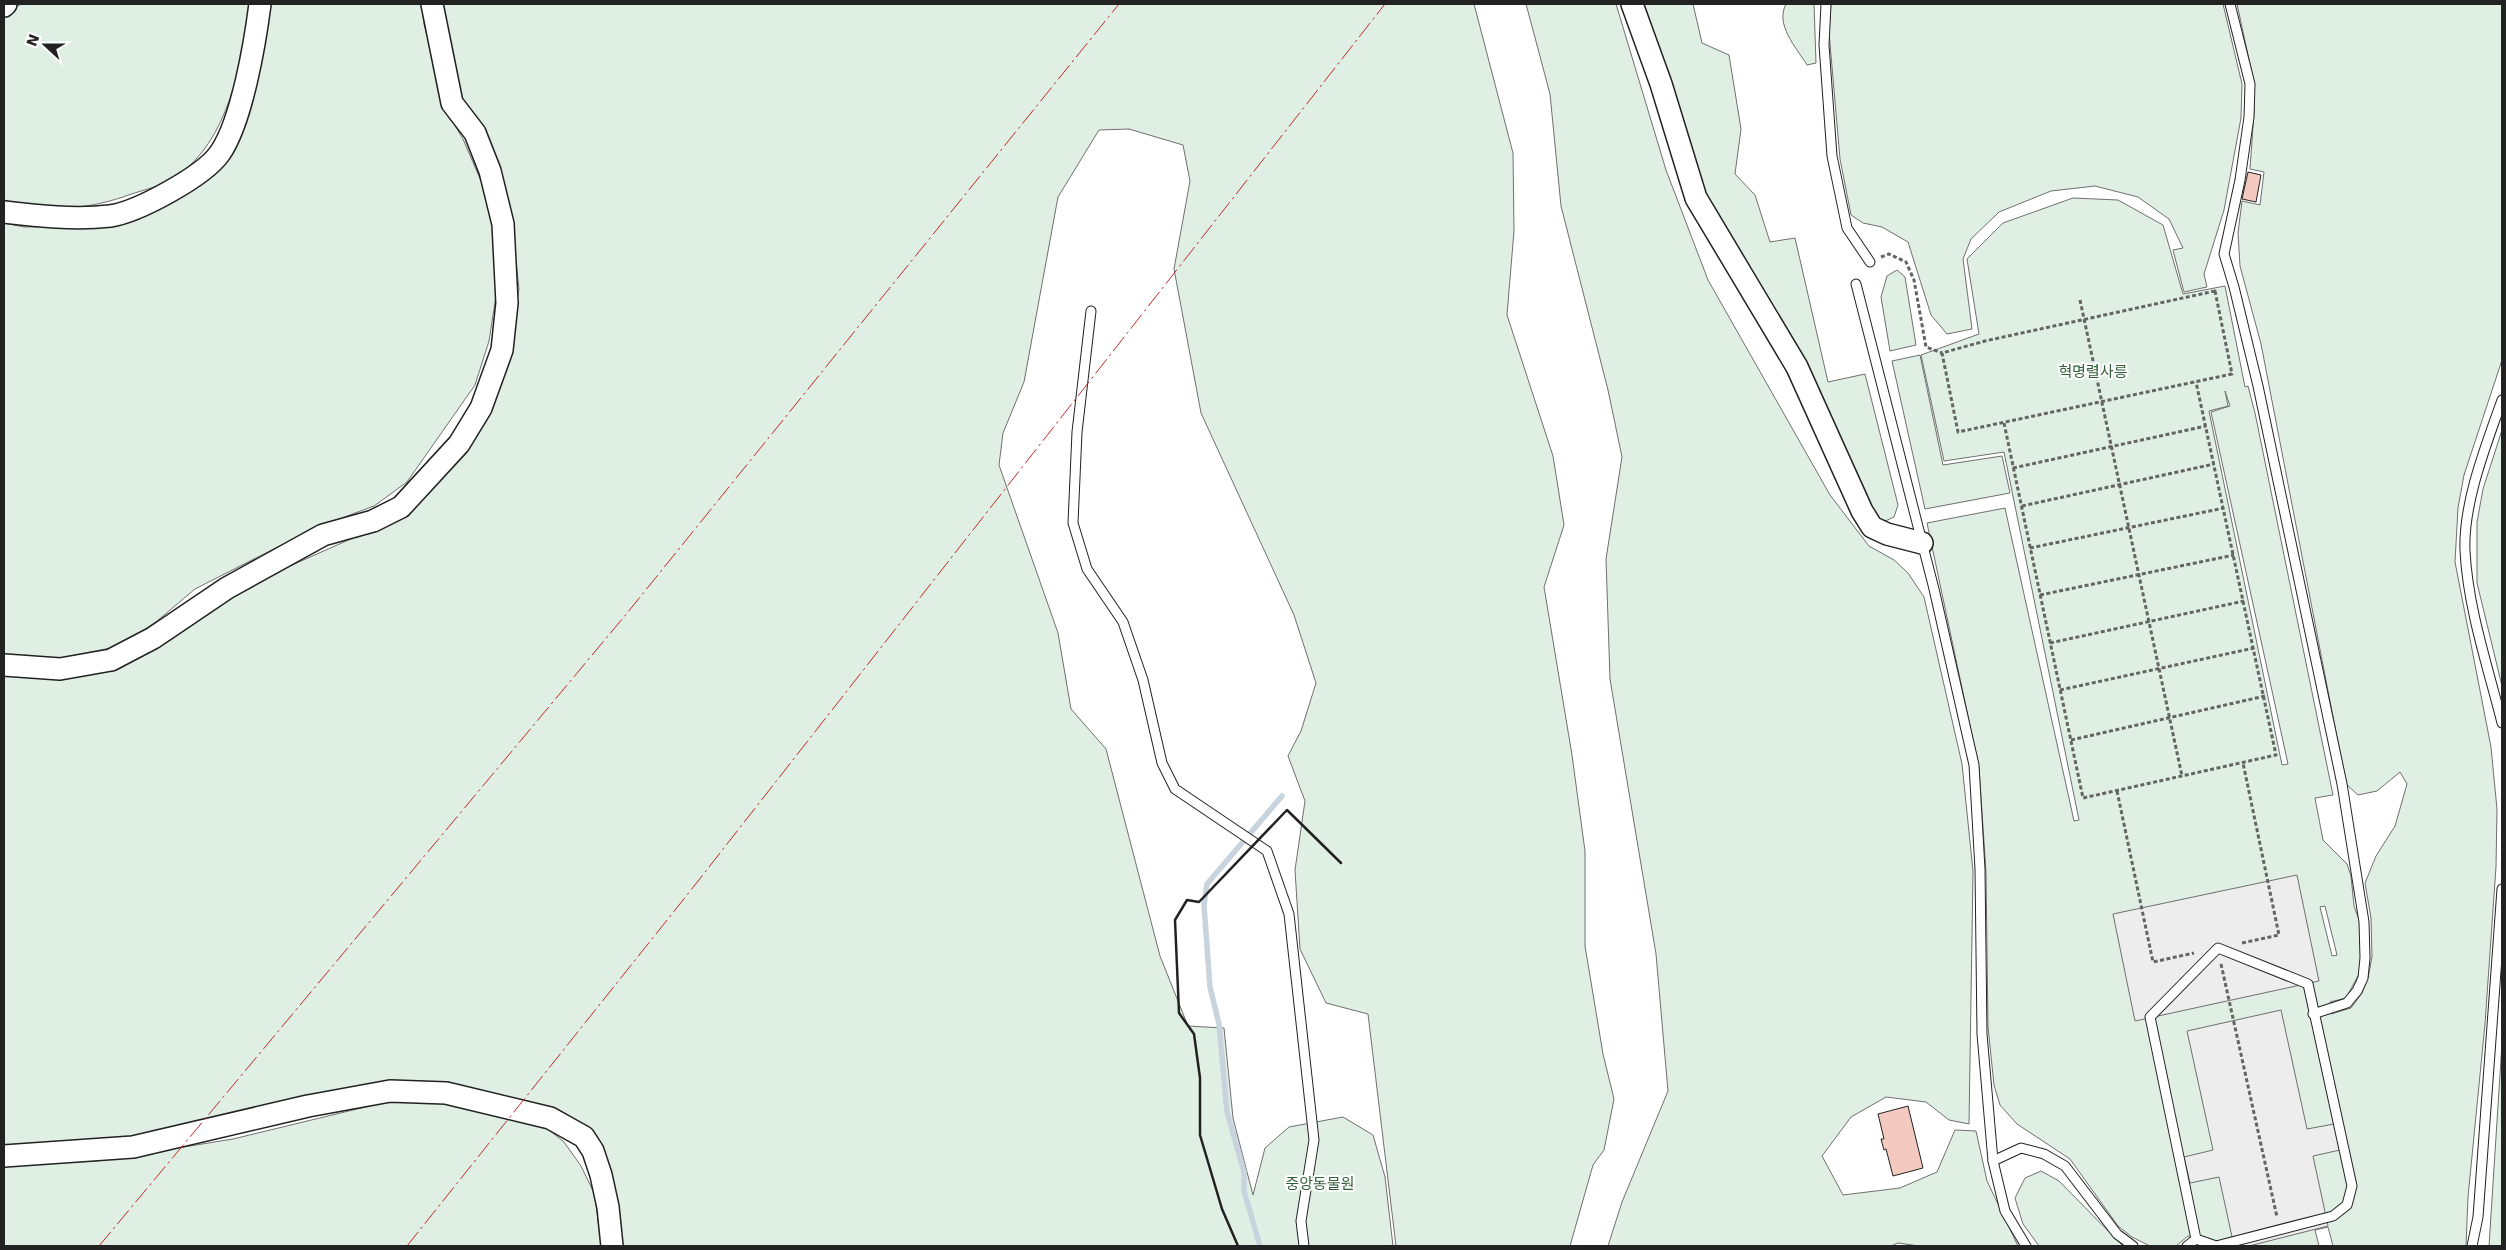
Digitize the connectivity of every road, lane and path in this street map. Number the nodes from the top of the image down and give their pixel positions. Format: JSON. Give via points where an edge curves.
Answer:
{"nodes":[{"id":1,"x":260,"y":4,"type":"edge"},
{"id":2,"x":432,"y":4,"type":"edge"},
{"id":3,"x":1632,"y":4,"type":"edge"},
{"id":4,"x":1826,"y":4,"type":"edge"},
{"id":5,"x":2230,"y":4,"type":"edge"},
{"id":6,"x":4,"y":212,"type":"edge"},
{"id":7,"x":1870,"y":262,"type":"joint"},
{"id":8,"x":1856,"y":284,"type":"dead end"},
{"id":9,"x":2080,"y":300,"type":"dead end"},
{"id":10,"x":1090,"y":311,"type":"dead end"},
{"id":11,"x":2084,"y":319,"type":"junction"},
{"id":12,"x":1942,"y":353,"type":"junction"},
{"id":13,"x":2196,"y":382,"type":"junction"},
{"id":14,"x":2502,"y":400,"type":"edge"},
{"id":15,"x":2101,"y":402,"type":"junction"},
{"id":16,"x":2004,"y":422,"type":"junction"},
{"id":17,"x":2206,"y":426,"type":"junction"},
{"id":18,"x":2111,"y":448,"type":"junction"},
{"id":19,"x":2214,"y":464,"type":"junction"},
{"id":20,"x":2013,"y":468,"type":"junction"},
{"id":21,"x":2119,"y":485,"type":"junction"},
{"id":22,"x":2022,"y":506,"type":"junction"},
{"id":23,"x":2224,"y":508,"type":"junction"},
{"id":24,"x":2128,"y":528,"type":"junction"},
{"id":25,"x":1922,"y":543,"type":"junction"},
{"id":26,"x":2030,"y":548,"type":"junction"},
{"id":27,"x":2234,"y":555,"type":"junction"},
{"id":28,"x":2138,"y":575,"type":"junction"},
{"id":29,"x":2040,"y":595,"type":"junction"},
{"id":30,"x":2244,"y":601,"type":"junction"},
{"id":31,"x":2148,"y":622,"type":"junction"},
{"id":32,"x":2050,"y":642,"type":"junction"},
{"id":33,"x":2254,"y":648,"type":"junction"},
{"id":34,"x":4,"y":665,"type":"edge"},
{"id":35,"x":2158,"y":669,"type":"junction"},
{"id":36,"x":2060,"y":690,"type":"junction"},
{"id":37,"x":2264,"y":696,"type":"junction"},
{"id":38,"x":2169,"y":718,"type":"junction"},
{"id":39,"x":2502,"y":723,"type":"edge"},
{"id":40,"x":2071,"y":740,"type":"junction"},
{"id":41,"x":2243,"y":762,"type":"junction"},
{"id":42,"x":2182,"y":776,"type":"junction"},
{"id":43,"x":2117,"y":791,"type":"junction"},
{"id":44,"x":2268,"y":881,"type":"dead end"},
{"id":45,"x":2502,"y":890,"type":"edge"},
{"id":46,"x":2141,"y":908,"type":"dead end"},
{"id":47,"x":2218,"y":948,"type":"junction"},
{"id":48,"x":2314,"y":1014,"type":"junction"},
{"id":49,"x":4,"y":1156,"type":"edge"},
{"id":50,"x":1992,"y":1161,"type":"junction"},
{"id":51,"x":2280,"y":1231,"type":"junction"},
{"id":52,"x":2196,"y":1238,"type":"junction"},
{"id":53,"x":612,"y":1246,"type":"edge"},
{"id":54,"x":1304,"y":1246,"type":"edge"},
{"id":55,"x":2026,"y":1246,"type":"edge"},
{"id":56,"x":2133,"y":1246,"type":"edge"},
{"id":57,"x":2187,"y":1246,"type":"edge"},
{"id":58,"x":2472,"y":1246,"type":"edge"}],
"edges":[{"from":1,"to":6,"type":"street","via":[[254,46],[232,132],[220,154],[183,186],[111,216],[52,217]]},
{"from":2,"to":34,"type":"street","via":[[452,104],[475,133],[490,171],[503,224],[507,303],[502,350],[481,408],[459,444],[401,507],[373,522],[323,535],[227,588],[153,638],[111,660],[60,669]]},
{"from":3,"to":25,"type":"street","via":[[1696,198],[1798,367],[1862,510],[1872,526],[1887,534]]},
{"from":4,"to":7,"type":"lane","via":[[1824,45],[1832,156],[1847,228]]},
{"from":5,"to":48,"type":"lane","via":[[2250,84],[2250,117],[2224,254],[2258,386],[2338,765],[2364,922],[2363,978],[2357,991],[2347,1003]]},
{"from":7,"to":12,"type":"path","via":[[1889,254],[1906,262],[1914,280],[1926,346]]},
{"from":8,"to":25,"type":"lane"},
{"from":9,"to":11,"type":"path"},
{"from":10,"to":54,"type":"lane","via":[[1076,432],[1073,523],[1087,569],[1123,622],[1143,680],[1162,763],[1175,789],[1267,851],[1289,914],[1314,1140],[1301,1221]]},
{"from":11,"to":12,"type":"path"},
{"from":11,"to":13,"type":"path","via":[[2215,291],[2232,374]]},
{"from":11,"to":15,"type":"path"},
{"from":12,"to":16,"type":"path","via":[[1958,432]]},
{"from":13,"to":15,"type":"path"},
{"from":13,"to":17,"type":"path"},
{"from":14,"to":39,"type":"lane","via":[[2471,494],[2465,549],[2470,594]]},
{"from":15,"to":16,"type":"path"},
{"from":15,"to":18,"type":"path"},
{"from":16,"to":20,"type":"path"},
{"from":17,"to":18,"type":"path"},
{"from":17,"to":19,"type":"path"},
{"from":18,"to":20,"type":"path"},
{"from":18,"to":21,"type":"path"},
{"from":19,"to":21,"type":"path"},
{"from":19,"to":23,"type":"path"},
{"from":20,"to":22,"type":"path"},
{"from":21,"to":22,"type":"path"},
{"from":21,"to":24,"type":"path"},
{"from":22,"to":26,"type":"path"},
{"from":23,"to":24,"type":"path"},
{"from":23,"to":27,"type":"path"},
{"from":24,"to":26,"type":"path"},
{"from":24,"to":28,"type":"path"},
{"from":25,"to":50,"type":"lane","via":[[1974,765],[1980,869],[1982,1034]]},
{"from":26,"to":29,"type":"path"},
{"from":27,"to":28,"type":"path"},
{"from":27,"to":30,"type":"path"},
{"from":28,"to":29,"type":"path"},
{"from":28,"to":31,"type":"path"},
{"from":29,"to":32,"type":"path"},
{"from":30,"to":31,"type":"path"},
{"from":30,"to":33,"type":"path"},
{"from":31,"to":32,"type":"path"},
{"from":31,"to":35,"type":"path"},
{"from":32,"to":36,"type":"path"},
{"from":33,"to":35,"type":"path"},
{"from":33,"to":37,"type":"path"},
{"from":35,"to":36,"type":"path"},
{"from":35,"to":38,"type":"path"},
{"from":36,"to":40,"type":"path"},
{"from":37,"to":38,"type":"path"},
{"from":37,"to":41,"type":"path","via":[[2276,755]]},
{"from":38,"to":40,"type":"path"},
{"from":38,"to":42,"type":"path"},
{"from":40,"to":43,"type":"path","via":[[2084,798]]},
{"from":41,"to":42,"type":"path"},
{"from":41,"to":44,"type":"path"},
{"from":42,"to":43,"type":"path"},
{"from":43,"to":46,"type":"path"},
{"from":45,"to":58,"type":"lane","via":[[2478,1217]]},
{"from":47,"to":48,"type":"lane","via":[[2308,984]]},
{"from":47,"to":51,"type":"path"},
{"from":47,"to":52,"type":"lane","via":[[2150,1018]]},
{"from":48,"to":51,"type":"lane","via":[[2352,1186],[2351,1196],[2347,1205],[2333,1216]]},
{"from":49,"to":53,"type":"street","via":[[133,1147],[308,1106],[390,1091],[446,1093],[550,1118],[584,1138],[593,1151],[601,1175]]},
{"from":50,"to":55,"type":"lane","via":[[2005,1211]]},
{"from":50,"to":56,"type":"lane","via":[[2021,1148],[2044,1154],[2065,1166],[2117,1234]]},
{"from":51,"to":52,"type":"lane","via":[[2216,1246]]},
{"from":52,"to":57,"type":"lane"}]}
